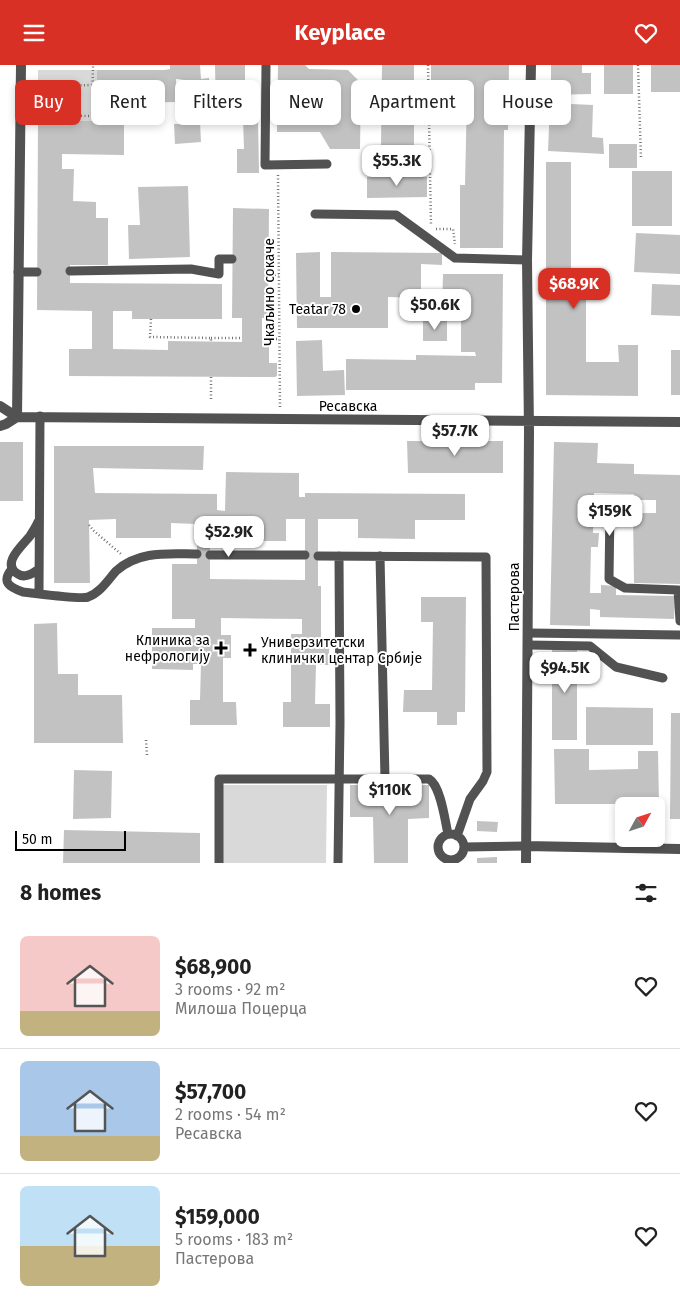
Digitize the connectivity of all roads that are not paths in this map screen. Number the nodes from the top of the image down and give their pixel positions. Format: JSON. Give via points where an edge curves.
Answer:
{"nodes":[{"id":1,"x":21,"y":65,"type":"edge"},
{"id":2,"x":266,"y":65,"type":"edge"},
{"id":3,"x":531,"y":65,"type":"edge"},
{"id":4,"x":327,"y":164,"type":"dead end"},
{"id":5,"x":315,"y":214,"type":"dead end"},
{"id":6,"x":232,"y":259,"type":"dead end"},
{"id":7,"x":527,"y":259,"type":"junction"},
{"id":8,"x":70,"y":271,"type":"dead end"},
{"id":9,"x":18,"y":272,"type":"junction"},
{"id":10,"x":38,"y":272,"type":"dead end"},
{"id":11,"x":0,"y":406,"type":"edge"},
{"id":12,"x":40,"y":416,"type":"junction"},
{"id":13,"x":17,"y":417,"type":"junction"},
{"id":14,"x":529,"y":421,"type":"junction"},
{"id":15,"x":680,"y":422,"type":"edge"},
{"id":16,"x":0,"y":426,"type":"edge"},
{"id":17,"x":610,"y":508,"type":"dead end"},
{"id":18,"x":40,"y":519,"type":"junction"},
{"id":19,"x":197,"y":554,"type":"dead end"},
{"id":20,"x":210,"y":555,"type":"dead end"},
{"id":21,"x":305,"y":555,"type":"dead end"},
{"id":22,"x":318,"y":556,"type":"dead end"},
{"id":23,"x":339,"y":556,"type":"junction"},
{"id":24,"x":380,"y":556,"type":"junction"},
{"id":25,"x":12,"y":569,"type":"junction"},
{"id":26,"x":39,"y":569,"type":"junction"},
{"id":27,"x":39,"y":593,"type":"junction"},
{"id":28,"x":680,"y":621,"type":"edge"},
{"id":29,"x":528,"y":633,"type":"junction"},
{"id":30,"x":680,"y":635,"type":"edge"},
{"id":31,"x":528,"y":645,"type":"junction"},
{"id":32,"x":663,"y":678,"type":"dead end"},
{"id":33,"x":339,"y":779,"type":"junction"},
{"id":34,"x":386,"y":779,"type":"junction"},
{"id":35,"x":452,"y":835,"type":"junction"},
{"id":36,"x":526,"y":846,"type":"junction"},
{"id":37,"x":464,"y":847,"type":"junction"},
{"id":38,"x":680,"y":849,"type":"edge"},
{"id":39,"x":449,"y":862,"type":"edge"},
{"id":40,"x":219,"y":863,"type":"edge"},
{"id":41,"x":338,"y":863,"type":"edge"},
{"id":42,"x":526,"y":863,"type":"edge"}],
"edges":[{"from":1,"to":9,"type":"street"},
{"from":2,"to":4,"type":"lane","via":[[265,165]]},
{"from":3,"to":7,"type":"street","name":"Пастерова"},
{"from":5,"to":7,"type":"lane","via":[[396,215],[455,259]]},
{"from":6,"to":8,"type":"lane","via":[[219,259],[219,274],[191,269]]},
{"from":7,"to":14,"type":"street","name":"Пастерова"},
{"from":9,"to":10,"type":"lane"},
{"from":9,"to":13,"type":"street"},
{"from":11,"to":13,"type":"street"},
{"from":12,"to":13,"type":"street","name":"Ресавска"},
{"from":12,"to":14,"type":"street","name":"Ресавска"},
{"from":12,"to":18,"type":"lane"},
{"from":13,"to":16,"type":"street"},
{"from":14,"to":15,"type":"street","name":"Ресавска"},
{"from":14,"to":29,"type":"street","name":"Пастерова"},
{"from":17,"to":28,"type":"lane","via":[[609,579],[625,587],[678,590]]},
{"from":18,"to":25,"type":"lane","via":[[13,557]]},
{"from":18,"to":26,"type":"lane"},
{"from":19,"to":27,"type":"lane","via":[[140,557],[123,566],[101,588],[82,599]]},
{"from":20,"to":21,"type":"lane"},
{"from":22,"to":23,"type":"lane"},
{"from":23,"to":24,"type":"lane"},
{"from":23,"to":33,"type":"lane"},
{"from":24,"to":34,"type":"lane"},
{"from":24,"to":35,"type":"lane","via":[[486,557],[487,772]]},
{"from":25,"to":26,"type":"lane","via":[[24,577]]},
{"from":25,"to":27,"type":"lane","via":[[6,578],[9,585],[23,592]]},
{"from":26,"to":27,"type":"lane"},
{"from":29,"to":30,"type":"lane"},
{"from":29,"to":31,"type":"street","name":"Пастерова"},
{"from":31,"to":32,"type":"lane","via":[[590,646],[616,667]]},
{"from":31,"to":36,"type":"street","name":"Пастерова"},
{"from":33,"to":34,"type":"lane"},
{"from":33,"to":40,"type":"lane","via":[[219,779]]},
{"from":33,"to":41,"type":"lane"},
{"from":34,"to":35,"type":"lane","via":[[429,779],[433,782]]},
{"from":35,"to":37,"type":"lane","via":[[462,841]]},
{"from":35,"to":39,"type":"lane","via":[[440,840],[438,847],[441,856]]},
{"from":36,"to":37,"type":"lane"},
{"from":36,"to":38,"type":"street"},
{"from":36,"to":42,"type":"street","name":"Пастерова"},
{"from":37,"to":39,"type":"lane","via":[[460,857]]}]}
